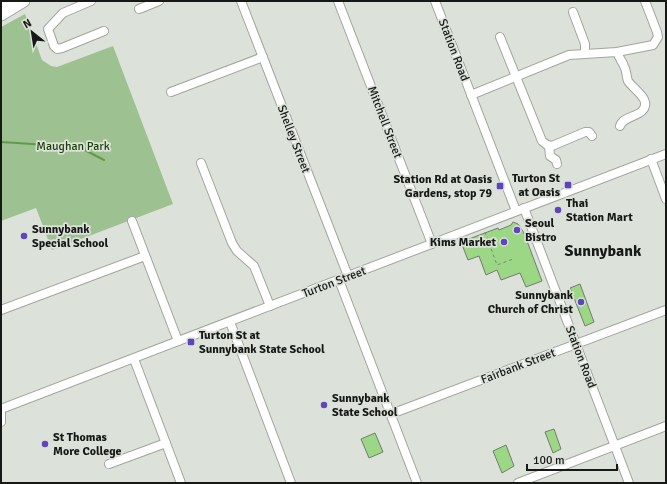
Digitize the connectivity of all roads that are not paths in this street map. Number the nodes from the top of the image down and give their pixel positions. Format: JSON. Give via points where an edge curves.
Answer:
{"nodes":[{"id":1,"x":8,"y":1,"type":"edge"},
{"id":2,"x":24,"y":1,"type":"edge"},
{"id":3,"x":91,"y":1,"type":"edge"},
{"id":4,"x":159,"y":1,"type":"edge"},
{"id":5,"x":241,"y":1,"type":"edge"},
{"id":6,"x":338,"y":1,"type":"edge"},
{"id":7,"x":435,"y":1,"type":"edge"},
{"id":8,"x":645,"y":1,"type":"edge"},
{"id":9,"x":1,"y":6,"type":"edge"},
{"id":10,"x":139,"y":9,"type":"dead end"},
{"id":11,"x":573,"y":12,"type":"dead end"},
{"id":12,"x":1,"y":15,"type":"edge"},
{"id":13,"x":104,"y":31,"type":"dead end"},
{"id":14,"x":500,"y":37,"type":"dead end"},
{"id":15,"x":617,"y":52,"type":"junction"},
{"id":16,"x":585,"y":54,"type":"junction"},
{"id":17,"x":263,"y":57,"type":"junction"},
{"id":18,"x":517,"y":77,"type":"junction"},
{"id":19,"x":171,"y":92,"type":"dead end"},
{"id":20,"x":471,"y":95,"type":"junction"},
{"id":21,"x":620,"y":126,"type":"dead end"},
{"id":22,"x":592,"y":136,"type":"dead end"},
{"id":23,"x":549,"y":146,"type":"junction"},
{"id":24,"x":666,"y":154,"type":"edge"},
{"id":25,"x":651,"y":160,"type":"junction"},
{"id":26,"x":201,"y":163,"type":"dead end"},
{"id":27,"x":557,"y":164,"type":"dead end"},
{"id":28,"x":666,"y":199,"type":"edge"},
{"id":29,"x":524,"y":208,"type":"junction"},
{"id":30,"x":516,"y":212,"type":"junction"},
{"id":31,"x":132,"y":221,"type":"dead end"},
{"id":32,"x":432,"y":244,"type":"junction"},
{"id":33,"x":145,"y":256,"type":"junction"},
{"id":34,"x":348,"y":276,"type":"junction"},
{"id":35,"x":339,"y":280,"type":"junction"},
{"id":36,"x":270,"y":306,"type":"junction"},
{"id":37,"x":1,"y":310,"type":"edge"},
{"id":38,"x":666,"y":310,"type":"edge"},
{"id":39,"x":230,"y":322,"type":"junction"},
{"id":40,"x":178,"y":342,"type":"junction"},
{"id":41,"x":576,"y":344,"type":"junction"},
{"id":42,"x":134,"y":359,"type":"junction"},
{"id":43,"x":1,"y":409,"type":"edge"},
{"id":44,"x":391,"y":414,"type":"junction"},
{"id":45,"x":1,"y":422,"type":"edge"},
{"id":46,"x":666,"y":426,"type":"edge"},
{"id":47,"x":166,"y":443,"type":"junction"},
{"id":48,"x":615,"y":446,"type":"junction"},
{"id":49,"x":110,"y":464,"type":"dead end"},
{"id":50,"x":181,"y":483,"type":"edge"},
{"id":51,"x":292,"y":483,"type":"edge"},
{"id":52,"x":417,"y":483,"type":"edge"},
{"id":53,"x":518,"y":483,"type":"edge"},
{"id":54,"x":629,"y":483,"type":"edge"}],
"edges":[{"from":1,"to":9,"type":"main road"},
{"from":2,"to":12,"type":"main road"},
{"from":3,"to":13,"type":"street","via":[[62,12],[48,29],[54,46],[57,49],[62,48]]},
{"from":4,"to":10,"type":"street"},
{"from":5,"to":17,"type":"street","name":"Shelley Street"},
{"from":6,"to":32,"type":"street","name":"Mitchell Street"},
{"from":7,"to":20,"type":"street","name":"Station Road"},
{"from":8,"to":15,"type":"street","via":[[657,32],[656,41],[646,48]]},
{"from":11,"to":16,"type":"street","via":[[585,44]]},
{"from":14,"to":18,"type":"street"},
{"from":15,"to":16,"type":"street"},
{"from":15,"to":21,"type":"street","via":[[628,80],[645,102],[644,109],[625,120]]},
{"from":16,"to":18,"type":"street","via":[[569,55]]},
{"from":17,"to":19,"type":"street"},
{"from":17,"to":34,"type":"street","name":"Shelley Street"},
{"from":18,"to":20,"type":"street"},
{"from":18,"to":23,"type":"street","via":[[542,141]]},
{"from":20,"to":30,"type":"street","name":"Station Road"},
{"from":22,"to":23,"type":"street","via":[[585,132]]},
{"from":23,"to":27,"type":"street","via":[[550,156]]},
{"from":24,"to":25,"type":"street","name":"Turton Street"},
{"from":25,"to":28,"type":"street"},
{"from":25,"to":29,"type":"street","name":"Turton Street"},
{"from":26,"to":36,"type":"street","via":[[232,243],[254,266]]},
{"from":29,"to":30,"type":"street","name":"Turton Street"},
{"from":29,"to":41,"type":"street","name":"Station Road"},
{"from":30,"to":32,"type":"street","name":"Turton Street"},
{"from":31,"to":33,"type":"street"},
{"from":32,"to":34,"type":"street","name":"Turton Street"},
{"from":33,"to":37,"type":"street"},
{"from":33,"to":40,"type":"street"},
{"from":34,"to":35,"type":"street","name":"Turton Street"},
{"from":35,"to":36,"type":"street","name":"Turton Street"},
{"from":35,"to":44,"type":"street"},
{"from":36,"to":39,"type":"street","name":"Turton Street"},
{"from":38,"to":41,"type":"street","name":"Fairbank Street"},
{"from":39,"to":40,"type":"street","name":"Turton Street"},
{"from":39,"to":51,"type":"street"},
{"from":40,"to":42,"type":"street","name":"Turton Street"},
{"from":41,"to":44,"type":"street","name":"Fairbank Street"},
{"from":41,"to":48,"type":"street","name":"Station Road"},
{"from":42,"to":43,"type":"street","name":"Turton Street"},
{"from":42,"to":47,"type":"street"},
{"from":43,"to":45,"type":"street"},
{"from":44,"to":52,"type":"street"},
{"from":46,"to":48,"type":"street"},
{"from":47,"to":49,"type":"street"},
{"from":47,"to":50,"type":"street"},
{"from":48,"to":53,"type":"street"},
{"from":48,"to":54,"type":"street","name":"Station Road"}]}
